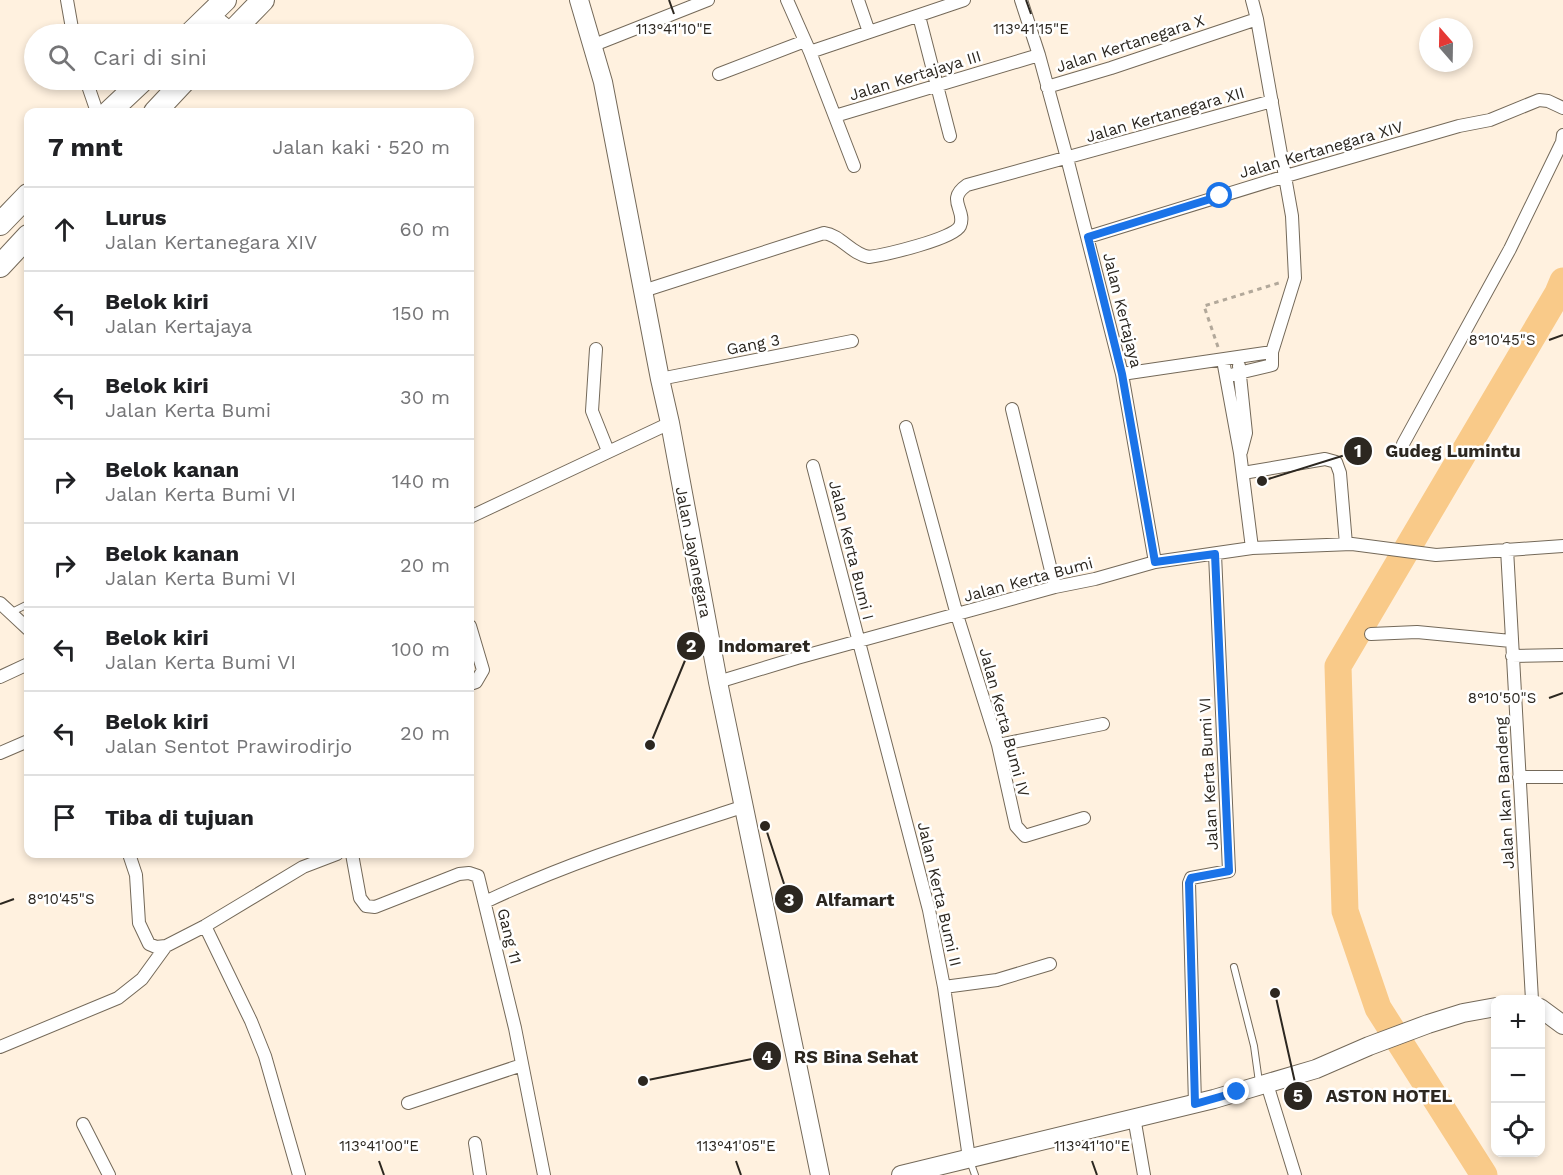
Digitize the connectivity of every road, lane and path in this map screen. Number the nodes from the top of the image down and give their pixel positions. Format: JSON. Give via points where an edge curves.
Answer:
{"nodes":[{"id":1,"x":67,"y":0,"type":"edge"},
{"id":2,"x":225,"y":0,"type":"edge"},
{"id":3,"x":263,"y":0,"type":"edge"},
{"id":4,"x":579,"y":0,"type":"edge"},
{"id":5,"x":708,"y":0,"type":"edge"},
{"id":6,"x":787,"y":0,"type":"edge"},
{"id":7,"x":858,"y":0,"type":"edge"},
{"id":8,"x":964,"y":0,"type":"edge"},
{"id":9,"x":1021,"y":0,"type":"edge"},
{"id":10,"x":1252,"y":0,"type":"edge"},
{"id":11,"x":919,"y":16,"type":"junction"},
{"id":12,"x":208,"y":17,"type":"junction"},
{"id":13,"x":1257,"y":19,"type":"junction"},
{"id":14,"x":71,"y":24,"type":"edge"},
{"id":15,"x":201,"y":24,"type":"edge"},
{"id":16,"x":217,"y":24,"type":"edge"},
{"id":17,"x":240,"y":24,"type":"edge"},
{"id":18,"x":869,"y":32,"type":"junction"},
{"id":19,"x":594,"y":45,"type":"junction"},
{"id":20,"x":808,"y":46,"type":"junction"},
{"id":21,"x":1039,"y":55,"type":"junction"},
{"id":22,"x":719,"y":74,"type":"dead end"},
{"id":23,"x":937,"y":86,"type":"junction"},
{"id":24,"x":1047,"y":87,"type":"junction"},
{"id":25,"x":89,"y":90,"type":"edge"},
{"id":26,"x":132,"y":90,"type":"edge"},
{"id":27,"x":177,"y":90,"type":"edge"},
{"id":28,"x":1272,"y":101,"type":"junction"},
{"id":29,"x":96,"y":108,"type":"edge"},
{"id":30,"x":113,"y":108,"type":"edge"},
{"id":31,"x":162,"y":108,"type":"edge"},
{"id":32,"x":1563,"y":108,"type":"edge"},
{"id":33,"x":835,"y":116,"type":"junction"},
{"id":34,"x":1563,"y":135,"type":"edge"},
{"id":35,"x":950,"y":136,"type":"dead end"},
{"id":36,"x":1066,"y":158,"type":"junction"},
{"id":37,"x":854,"y":166,"type":"dead end"},
{"id":38,"x":1286,"y":176,"type":"junction"},
{"id":39,"x":24,"y":199,"type":"edge"},
{"id":40,"x":0,"y":224,"type":"edge"},
{"id":41,"x":1088,"y":237,"type":"junction"},
{"id":42,"x":24,"y":240,"type":"edge"},
{"id":43,"x":0,"y":266,"type":"edge"},
{"id":44,"x":1295,"y":278,"type":"junction"},
{"id":45,"x":643,"y":291,"type":"junction"},
{"id":46,"x":852,"y":341,"type":"dead end"},
{"id":47,"x":596,"y":350,"type":"dead end"},
{"id":48,"x":1272,"y":352,"type":"junction"},
{"id":49,"x":1237,"y":358,"type":"junction"},
{"id":50,"x":1223,"y":360,"type":"junction"},
{"id":51,"x":1122,"y":374,"type":"junction"},
{"id":52,"x":1240,"y":374,"type":"junction"},
{"id":53,"x":1226,"y":376,"type":"junction"},
{"id":54,"x":660,"y":379,"type":"junction"},
{"id":55,"x":1012,"y":409,"type":"dead end"},
{"id":56,"x":670,"y":423,"type":"junction"},
{"id":57,"x":906,"y":427,"type":"dead end"},
{"id":58,"x":1403,"y":444,"type":"dead end"},
{"id":59,"x":608,"y":451,"type":"junction"},
{"id":60,"x":1240,"y":453,"type":"junction"},
{"id":61,"x":813,"y":466,"type":"dead end"},
{"id":62,"x":1243,"y":473,"type":"junction"},
{"id":63,"x":474,"y":515,"type":"edge"},
{"id":64,"x":1349,"y":544,"type":"junction"},
{"id":65,"x":1563,"y":546,"type":"edge"},
{"id":66,"x":1251,"y":548,"type":"junction"},
{"id":67,"x":1507,"y":549,"type":"junction"},
{"id":68,"x":1215,"y":554,"type":"junction"},
{"id":69,"x":1155,"y":562,"type":"junction"},
{"id":70,"x":1055,"y":587,"type":"junction"},
{"id":71,"x":0,"y":603,"type":"edge"},
{"id":72,"x":24,"y":606,"type":"edge"},
{"id":73,"x":10,"y":613,"type":"junction"},
{"id":74,"x":957,"y":615,"type":"junction"},
{"id":75,"x":24,"y":625,"type":"edge"},
{"id":76,"x":1371,"y":634,"type":"dead end"},
{"id":77,"x":474,"y":640,"type":"edge"},
{"id":78,"x":1511,"y":640,"type":"junction"},
{"id":79,"x":858,"y":643,"type":"junction"},
{"id":80,"x":1563,"y":655,"type":"edge"},
{"id":81,"x":1512,"y":656,"type":"junction"},
{"id":82,"x":24,"y":666,"type":"edge"},
{"id":83,"x":0,"y":677,"type":"edge"},
{"id":84,"x":718,"y":682,"type":"junction"},
{"id":85,"x":474,"y":683,"type":"edge"},
{"id":86,"x":1103,"y":724,"type":"dead end"},
{"id":87,"x":24,"y":743,"type":"edge"},
{"id":88,"x":998,"y":745,"type":"junction"},
{"id":89,"x":0,"y":753,"type":"edge"},
{"id":90,"x":1519,"y":777,"type":"junction"},
{"id":91,"x":1563,"y":777,"type":"edge"},
{"id":92,"x":745,"y":806,"type":"junction"},
{"id":93,"x":1084,"y":818,"type":"dead end"},
{"id":94,"x":130,"y":858,"type":"edge"},
{"id":95,"x":327,"y":858,"type":"edge"},
{"id":96,"x":353,"y":858,"type":"edge"},
{"id":97,"x":485,"y":902,"type":"junction"},
{"id":98,"x":205,"y":926,"type":"junction"},
{"id":99,"x":166,"y":945,"type":"junction"},
{"id":100,"x":1050,"y":964,"type":"dead end"},
{"id":101,"x":1233,"y":967,"type":"dead end"},
{"id":102,"x":944,"y":987,"type":"junction"},
{"id":103,"x":1532,"y":995,"type":"edge"},
{"id":104,"x":1491,"y":1009,"type":"edge"},
{"id":105,"x":1545,"y":1012,"type":"edge"},
{"id":106,"x":1563,"y":1025,"type":"edge"},
{"id":107,"x":0,"y":1047,"type":"edge"},
{"id":108,"x":522,"y":1065,"type":"junction"},
{"id":109,"x":1263,"y":1085,"type":"junction"},
{"id":110,"x":408,"y":1103,"type":"dead end"},
{"id":111,"x":1195,"y":1104,"type":"junction"},
{"id":112,"x":1134,"y":1117,"type":"junction"},
{"id":113,"x":83,"y":1124,"type":"dead end"},
{"id":114,"x":475,"y":1143,"type":"dead end"},
{"id":115,"x":972,"y":1166,"type":"edge"},
{"id":116,"x":109,"y":1175,"type":"edge"},
{"id":117,"x":299,"y":1175,"type":"edge"},
{"id":118,"x":480,"y":1175,"type":"edge"},
{"id":119,"x":544,"y":1175,"type":"edge"},
{"id":120,"x":820,"y":1175,"type":"edge"},
{"id":121,"x":901,"y":1175,"type":"edge"},
{"id":122,"x":1144,"y":1175,"type":"edge"},
{"id":123,"x":1294,"y":1175,"type":"edge"}],
"edges":[{"from":1,"to":14,"type":"street"},
{"from":2,"to":12,"type":"highway"},
{"from":3,"to":17,"type":"highway"},
{"from":4,"to":19,"type":"street","name":"Jalan Jayanegara"},
{"from":5,"to":19,"type":"street"},
{"from":6,"to":20,"type":"street"},
{"from":7,"to":18,"type":"street"},
{"from":8,"to":11,"type":"street"},
{"from":9,"to":21,"type":"street","name":"Jalan Kertajaya"},
{"from":10,"to":13,"type":"street"},
{"from":11,"to":18,"type":"street"},
{"from":11,"to":23,"type":"street"},
{"from":12,"to":15,"type":"highway"},
{"from":12,"to":16,"type":"highway"},
{"from":13,"to":24,"type":"street","name":"Jalan Kertanegara X"},
{"from":13,"to":28,"type":"street"},
{"from":18,"to":20,"type":"street"},
{"from":19,"to":45,"type":"street","name":"Jalan Jayanegara"},
{"from":20,"to":22,"type":"street"},
{"from":20,"to":33,"type":"street"},
{"from":21,"to":23,"type":"street","name":"Jalan Kertajaya III"},
{"from":21,"to":24,"type":"street","name":"Jalan Kertajaya"},
{"from":23,"to":33,"type":"street","name":"Jalan Kertajaya III"},
{"from":23,"to":35,"type":"street"},
{"from":24,"to":36,"type":"street","name":"Jalan Kertajaya"},
{"from":25,"to":29,"type":"street"},
{"from":26,"to":30,"type":"highway"},
{"from":27,"to":31,"type":"highway"},
{"from":28,"to":36,"type":"street","name":"Jalan Kertanegara XII"},
{"from":28,"to":38,"type":"street"},
{"from":32,"to":38,"type":"street","name":"Jalan Kertanegara XIV","via":[[1539,100],[1490,120]]},
{"from":33,"to":37,"type":"street"},
{"from":34,"to":58,"type":"street","via":[[1510,249]]},
{"from":36,"to":41,"type":"street","name":"Jalan Kertajaya"},
{"from":36,"to":45,"type":"street","name":"Jalan Kertanegara XII","via":[[967,185],[957,197],[959,229],[945,237],[869,257],[860,256],[824,233]]},
{"from":38,"to":41,"type":"street","name":"Jalan Kertanegara XIV"},
{"from":38,"to":44,"type":"street"},
{"from":39,"to":40,"type":"highway"},
{"from":41,"to":51,"type":"street","name":"Jalan Kertajaya"},
{"from":42,"to":43,"type":"highway"},
{"from":44,"to":48,"type":"street"},
{"from":44,"to":50,"type":"path","via":[[1203,306]]},
{"from":45,"to":54,"type":"street","name":"Jalan Jayanegara"},
{"from":46,"to":54,"type":"street","name":"Gang 3"},
{"from":47,"to":59,"type":"street","via":[[592,411]]},
{"from":48,"to":49,"type":"street"},
{"from":48,"to":52,"type":"street","via":[[1272,365]]},
{"from":49,"to":50,"type":"street"},
{"from":49,"to":52,"type":"street"},
{"from":50,"to":51,"type":"street"},
{"from":50,"to":53,"type":"street"},
{"from":51,"to":69,"type":"street","name":"Jalan Kertajaya"},
{"from":52,"to":53,"type":"street"},
{"from":52,"to":60,"type":"street","via":[[1246,433]]},
{"from":53,"to":60,"type":"street"},
{"from":54,"to":56,"type":"street","name":"Jalan Jayanegara"},
{"from":55,"to":70,"type":"street"},
{"from":56,"to":59,"type":"street"},
{"from":56,"to":84,"type":"street","name":"Jalan Jayanegara"},
{"from":57,"to":74,"type":"street","name":"Jalan Kerta Bumi IV"},
{"from":59,"to":63,"type":"street"},
{"from":60,"to":62,"type":"street"},
{"from":61,"to":79,"type":"street","name":"Jalan Kerta Bumi I"},
{"from":62,"to":64,"type":"street","via":[[1325,459],[1336,462],[1341,473]]},
{"from":62,"to":66,"type":"street"},
{"from":64,"to":66,"type":"street","name":"Jalan Kerta Bumi"},
{"from":64,"to":67,"type":"street","name":"Jalan Kerta Bumi","via":[[1436,555]]},
{"from":65,"to":67,"type":"street","name":"Jalan Kerta Bumi"},
{"from":66,"to":68,"type":"street","name":"Jalan Kerta Bumi"},
{"from":67,"to":78,"type":"street","name":"Jalan Ikan Bandeng"},
{"from":68,"to":69,"type":"street","name":"Jalan Kerta Bumi"},
{"from":68,"to":111,"type":"street","name":"Jalan Kerta Bumi VI","via":[[1229,871],[1191,878],[1189,883]]},
{"from":69,"to":70,"type":"street","name":"Jalan Kerta Bumi"},
{"from":70,"to":74,"type":"street","name":"Jalan Kerta Bumi"},
{"from":71,"to":73,"type":"street"},
{"from":72,"to":73,"type":"lane"},
{"from":73,"to":75,"type":"street"},
{"from":74,"to":79,"type":"street","name":"Jalan Kerta Bumi"},
{"from":74,"to":88,"type":"street","name":"Jalan Kerta Bumi IV"},
{"from":76,"to":78,"type":"street","via":[[1417,632]]},
{"from":77,"to":85,"type":"street","via":[[483,670]]},
{"from":78,"to":81,"type":"street","name":"Jalan Ikan Bandeng"},
{"from":79,"to":84,"type":"street","name":"Jalan Kerta Bumi"},
{"from":79,"to":102,"type":"street","name":"Jalan Kerta Bumi II","via":[[929,910]]},
{"from":80,"to":81,"type":"street"},
{"from":81,"to":90,"type":"street","name":"Jalan Ikan Bandeng"},
{"from":82,"to":83,"type":"street"},
{"from":84,"to":92,"type":"street","name":"Jalan Jayanegara"},
{"from":86,"to":88,"type":"street"},
{"from":87,"to":89,"type":"street"},
{"from":88,"to":93,"type":"street","name":"Jalan Kerta Bumi IV","via":[[1016,826],[1025,836]]},
{"from":90,"to":91,"type":"street"},
{"from":90,"to":103,"type":"street","name":"Jalan Ikan Bandeng"},
{"from":92,"to":97,"type":"street","via":[[597,854]]},
{"from":92,"to":120,"type":"street","name":"Jalan Jayanegara"},
{"from":94,"to":99,"type":"street","via":[[136,875],[139,923],[145,938],[156,947]]},
{"from":95,"to":98,"type":"street","via":[[303,867]]},
{"from":96,"to":97,"type":"street","name":"Gang 11","via":[[360,898],[366,906],[375,907],[469,873],[478,876]]},
{"from":97,"to":108,"type":"street","name":"Gang 11"},
{"from":98,"to":99,"type":"street"},
{"from":98,"to":117,"type":"street","via":[[265,1056]]},
{"from":99,"to":107,"type":"street","via":[[142,978],[118,998]]},
{"from":100,"to":102,"type":"street","via":[[998,980]]},
{"from":101,"to":109,"type":"lane"},
{"from":102,"to":115,"type":"street","name":"Jalan Kerta Bumi II"},
{"from":104,"to":109,"type":"street","via":[[1428,1024],[1316,1070]]},
{"from":105,"to":106,"type":"street"},
{"from":108,"to":110,"type":"street"},
{"from":108,"to":119,"type":"street","name":"Gang 11"},
{"from":109,"to":111,"type":"street"},
{"from":109,"to":123,"type":"street"},
{"from":111,"to":112,"type":"street"},
{"from":112,"to":115,"type":"street"},
{"from":112,"to":122,"type":"street"},
{"from":113,"to":116,"type":"street"},
{"from":114,"to":118,"type":"street"},
{"from":115,"to":121,"type":"street"}]}
